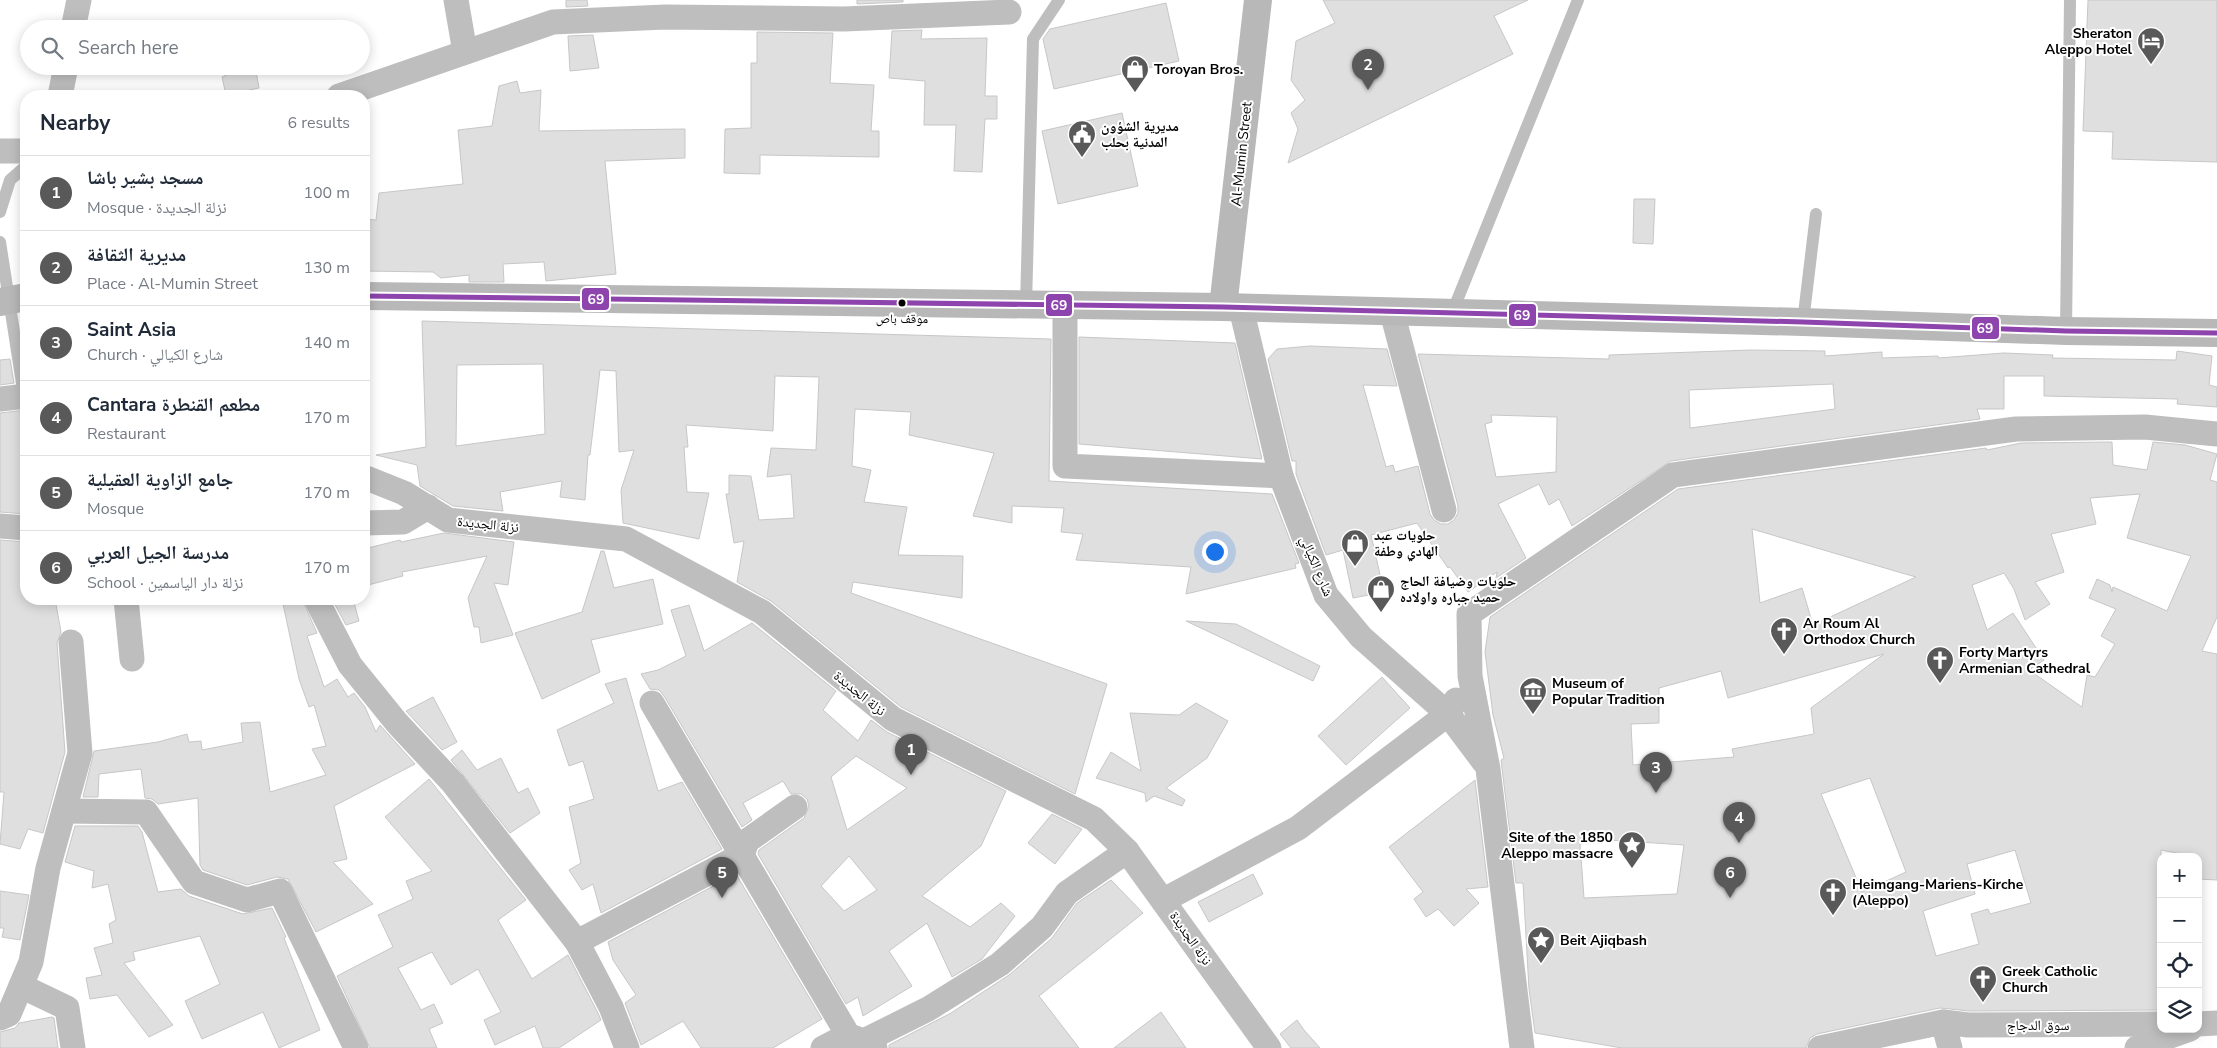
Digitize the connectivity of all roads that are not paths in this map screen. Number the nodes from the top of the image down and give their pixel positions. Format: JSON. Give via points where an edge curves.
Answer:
{"nodes":[{"id":1,"x":79,"y":0,"type":"edge"},
{"id":2,"x":456,"y":0,"type":"edge"},
{"id":3,"x":1059,"y":0,"type":"edge"},
{"id":4,"x":1258,"y":0,"type":"edge"},
{"id":5,"x":1578,"y":0,"type":"edge"},
{"id":6,"x":2070,"y":0,"type":"edge"},
{"id":7,"x":1009,"y":12,"type":"dead end"},
{"id":8,"x":75,"y":20,"type":"edge"},
{"id":9,"x":465,"y":52,"type":"junction"},
{"id":10,"x":64,"y":75,"type":"edge"},
{"id":11,"x":61,"y":90,"type":"edge"},
{"id":12,"x":357,"y":90,"type":"edge"},
{"id":13,"x":0,"y":151,"type":"edge"},
{"id":14,"x":20,"y":151,"type":"edge"},
{"id":15,"x":20,"y":171,"type":"edge"},
{"id":16,"x":0,"y":212,"type":"edge"},
{"id":17,"x":1816,"y":214,"type":"dead end"},
{"id":18,"x":0,"y":242,"type":"edge"},
{"id":19,"x":370,"y":296,"type":"edge"},
{"id":20,"x":12,"y":300,"type":"edge"},
{"id":21,"x":1026,"y":305,"type":"junction"},
{"id":22,"x":1065,"y":306,"type":"junction"},
{"id":23,"x":1232,"y":308,"type":"junction"},
{"id":24,"x":1392,"y":312,"type":"junction"},
{"id":25,"x":1452,"y":313,"type":"junction"},
{"id":26,"x":1803,"y":322,"type":"junction"},
{"id":27,"x":2066,"y":331,"type":"junction"},
{"id":28,"x":2217,"y":333,"type":"edge"},
{"id":29,"x":17,"y":397,"type":"edge"},
{"id":30,"x":2217,"y":434,"type":"edge"},
{"id":31,"x":1281,"y":476,"type":"junction"},
{"id":32,"x":370,"y":479,"type":"edge"},
{"id":33,"x":428,"y":507,"type":"junction"},
{"id":34,"x":1444,"y":510,"type":"dead end"},
{"id":35,"x":370,"y":523,"type":"edge"},
{"id":36,"x":0,"y":526,"type":"edge"},
{"id":37,"x":20,"y":528,"type":"edge"},
{"id":38,"x":127,"y":605,"type":"edge"},
{"id":39,"x":319,"y":605,"type":"edge"},
{"id":40,"x":72,"y":642,"type":"dead end"},
{"id":41,"x":132,"y":659,"type":"dead end"},
{"id":42,"x":1470,"y":676,"type":"junction"},
{"id":43,"x":652,"y":703,"type":"dead end"},
{"id":44,"x":1448,"y":714,"type":"junction"},
{"id":45,"x":1488,"y":769,"type":"junction"},
{"id":46,"x":795,"y":807,"type":"dead end"},
{"id":47,"x":64,"y":811,"type":"junction"},
{"id":48,"x":1127,"y":851,"type":"junction"},
{"id":49,"x":742,"y":855,"type":"junction"},
{"id":50,"x":1164,"y":900,"type":"junction"},
{"id":51,"x":577,"y":942,"type":"junction"},
{"id":52,"x":21,"y":986,"type":"junction"},
{"id":53,"x":0,"y":1018,"type":"edge"},
{"id":54,"x":1943,"y":1022,"type":"junction"},
{"id":55,"x":2157,"y":1024,"type":"edge"},
{"id":56,"x":2179,"y":1033,"type":"edge"},
{"id":57,"x":862,"y":1041,"type":"edge"},
{"id":58,"x":73,"y":1048,"type":"edge"},
{"id":59,"x":356,"y":1048,"type":"edge"},
{"id":60,"x":627,"y":1048,"type":"edge"},
{"id":61,"x":823,"y":1048,"type":"edge"},
{"id":62,"x":1269,"y":1048,"type":"edge"},
{"id":63,"x":1522,"y":1048,"type":"edge"},
{"id":64,"x":1820,"y":1048,"type":"edge"},
{"id":65,"x":1950,"y":1048,"type":"edge"},
{"id":66,"x":2137,"y":1048,"type":"edge"}],
"edges":[{"from":1,"to":8,"type":"street"},
{"from":2,"to":9,"type":"street"},
{"from":3,"to":21,"type":"lane","via":[[1033,39]]},
{"from":4,"to":23,"type":"main road","name":"Al-Mumin Street"},
{"from":5,"to":25,"type":"lane"},
{"from":6,"to":27,"type":"lane"},
{"from":7,"to":9,"type":"street","via":[[844,19],[665,17],[553,22]]},
{"from":9,"to":12,"type":"street"},
{"from":10,"to":11,"type":"street"},
{"from":13,"to":14,"type":"street"},
{"from":15,"to":16,"type":"lane","via":[[10,180]]},
{"from":17,"to":26,"type":"lane"},
{"from":18,"to":20,"type":"lane"},
{"from":19,"to":21,"type":"main road"},
{"from":20,"to":29,"type":"lane","via":[[19,355]]},
{"from":21,"to":22,"type":"main road"},
{"from":22,"to":23,"type":"main road"},
{"from":22,"to":31,"type":"street","via":[[1065,466]]},
{"from":23,"to":24,"type":"main road"},
{"from":23,"to":31,"type":"street","name":"شارع الكيالي"},
{"from":24,"to":25,"type":"main road"},
{"from":24,"to":34,"type":"street"},
{"from":25,"to":26,"type":"main road"},
{"from":26,"to":27,"type":"main road"},
{"from":27,"to":28,"type":"main road"},
{"from":30,"to":42,"type":"street","via":[[2145,427],[2016,429],[1673,475],[1469,614]]},
{"from":31,"to":44,"type":"street","name":"شارع الكيالي","via":[[1326,594],[1361,636]]},
{"from":32,"to":33,"type":"street","name":"نزلة الجديدة"},
{"from":33,"to":35,"type":"street","via":[[403,522]]},
{"from":33,"to":48,"type":"street","name":"نزلة الجديدة","via":[[448,520],[626,539],[762,612],[893,719],[1094,819]]},
{"from":36,"to":37,"type":"street"},
{"from":38,"to":41,"type":"street"},
{"from":39,"to":51,"type":"street","via":[[350,665],[397,724],[453,783]]},
{"from":40,"to":47,"type":"street","via":[[80,753]]},
{"from":42,"to":44,"type":"street"},
{"from":42,"to":45,"type":"street"},
{"from":43,"to":49,"type":"street"},
{"from":44,"to":45,"type":"street","name":"شارع الكيالي"},
{"from":44,"to":50,"type":"street","via":[[1298,828]]},
{"from":45,"to":63,"type":"street"},
{"from":46,"to":49,"type":"street","via":[[747,841]]},
{"from":47,"to":52,"type":"street","via":[[48,868],[31,962]]},
{"from":47,"to":59,"type":"street","via":[[146,812],[194,882],[247,900],[280,891]]},
{"from":48,"to":50,"type":"street","name":"نزلة الجديدة"},
{"from":48,"to":57,"type":"street","via":[[1067,893],[1042,927],[1000,964],[928,1009]]},
{"from":49,"to":51,"type":"street"},
{"from":49,"to":57,"type":"street"},
{"from":50,"to":62,"type":"street","name":"نزلة الجديدة"},
{"from":51,"to":60,"type":"street","via":[[611,1007]]},
{"from":52,"to":53,"type":"street","via":[[9,1014]]},
{"from":52,"to":58,"type":"street","via":[[67,1008]]},
{"from":54,"to":55,"type":"street","name":"سوق الدجاج","via":[[1968,1025]]},
{"from":54,"to":64,"type":"street","name":"سوق الدجاج"},
{"from":54,"to":65,"type":"street"},
{"from":56,"to":66,"type":"street"},
{"from":57,"to":61,"type":"street"}]}
